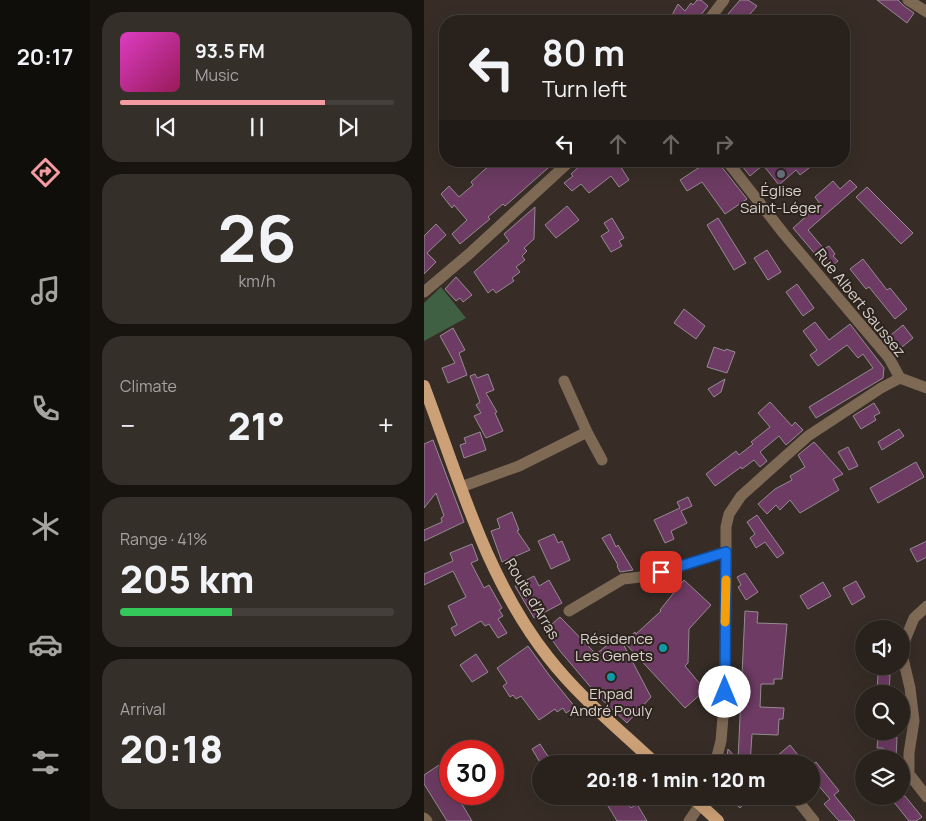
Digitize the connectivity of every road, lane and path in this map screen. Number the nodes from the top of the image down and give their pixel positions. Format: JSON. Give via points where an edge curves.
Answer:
{"nodes":[{"id":1,"x":724,"y":0,"type":"edge"},
{"id":2,"x":908,"y":0,"type":"edge"},
{"id":3,"x":926,"y":12,"type":"edge"},
{"id":4,"x":713,"y":15,"type":"edge"},
{"id":5,"x":563,"y":167,"type":"edge"},
{"id":6,"x":731,"y":167,"type":"edge"},
{"id":7,"x":424,"y":292,"type":"edge"},
{"id":8,"x":900,"y":378,"type":"junction"},
{"id":9,"x":564,"y":381,"type":"dead end"},
{"id":10,"x":424,"y":386,"type":"edge"},
{"id":11,"x":926,"y":388,"type":"edge"},
{"id":12,"x":587,"y":432,"type":"junction"},
{"id":13,"x":602,"y":460,"type":"dead end"},
{"id":14,"x":461,"y":486,"type":"junction"},
{"id":15,"x":726,"y":552,"type":"junction"},
{"id":16,"x":926,"y":606,"type":"edge"},
{"id":17,"x":569,"y":610,"type":"dead end"},
{"id":18,"x":646,"y":755,"type":"edge"},
{"id":19,"x":717,"y":755,"type":"edge"},
{"id":20,"x":926,"y":797,"type":"edge"},
{"id":21,"x":696,"y":805,"type":"edge"},
{"id":22,"x":704,"y":805,"type":"edge"},
{"id":23,"x":801,"y":805,"type":"edge"},
{"id":24,"x":424,"y":818,"type":"edge"},
{"id":25,"x":427,"y":821,"type":"edge"},
{"id":26,"x":689,"y":821,"type":"edge"},
{"id":27,"x":718,"y":821,"type":"edge"},
{"id":28,"x":814,"y":821,"type":"edge"}],
"edges":[{"from":1,"to":4,"type":"street"},
{"from":2,"to":3,"type":"street"},
{"from":5,"to":7,"type":"street"},
{"from":6,"to":8,"type":"street","name":"Rue Albert Saussez","via":[[888,358]]},
{"from":8,"to":11,"type":"street"},
{"from":8,"to":15,"type":"street","name":"Rue Albert Saussez","via":[[808,436],[741,496],[729,514]]},
{"from":9,"to":12,"type":"street"},
{"from":10,"to":14,"type":"main road","name":"Route d'Arras"},
{"from":12,"to":13,"type":"street"},
{"from":12,"to":14,"type":"street","via":[[519,466]]},
{"from":14,"to":18,"type":"main road","name":"Route d'Arras","via":[[500,581],[548,657],[578,693]]},
{"from":15,"to":17,"type":"street","via":[[649,576],[623,579]]},
{"from":15,"to":19,"type":"street","name":"Rue Albert Saussez","via":[[725,692]]},
{"from":16,"to":20,"type":"street","via":[[914,618],[902,654],[914,721],[909,774]]},
{"from":21,"to":26,"type":"street"},
{"from":22,"to":27,"type":"main road"},
{"from":23,"to":28,"type":"street"},
{"from":24,"to":25,"type":"street"}]}
